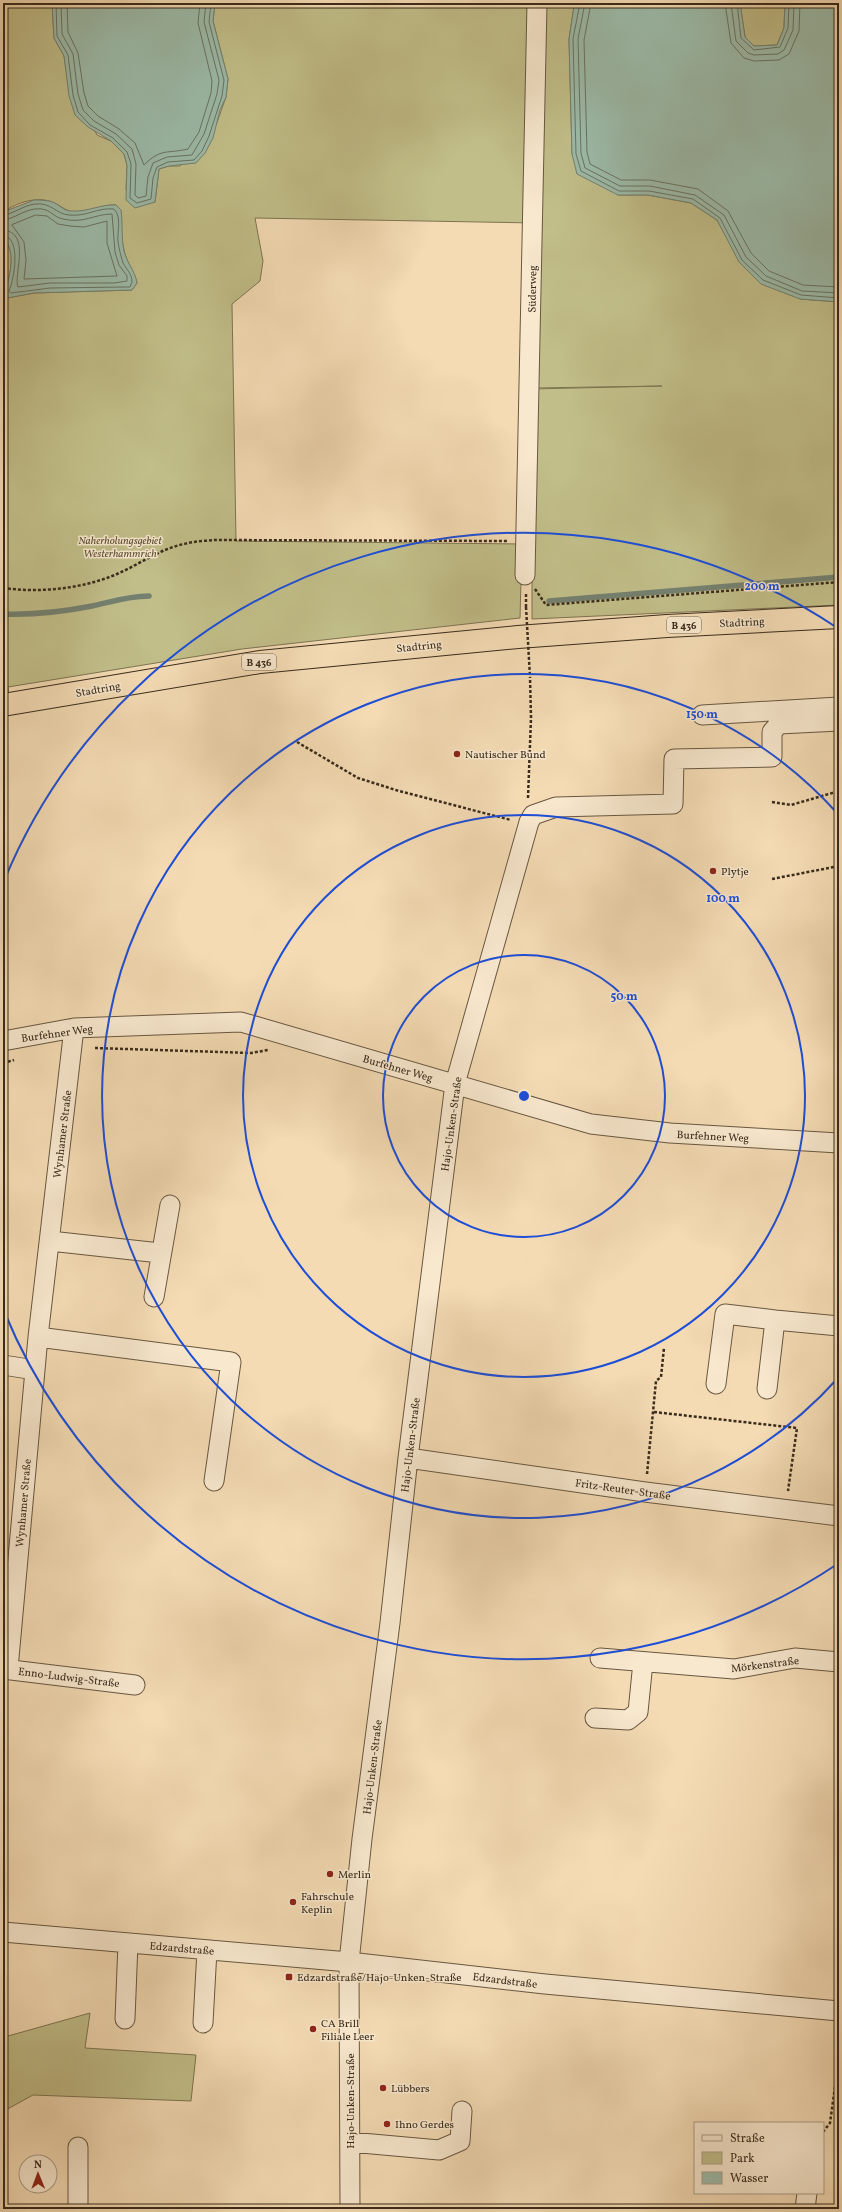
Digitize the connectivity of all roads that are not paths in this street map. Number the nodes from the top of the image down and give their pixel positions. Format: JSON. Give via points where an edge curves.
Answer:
{"nodes":[{"id":1,"x":537,"y":3,"type":"edge"},
{"id":2,"x":526,"y":575,"type":"road end"},
{"id":3,"x":839,"y":617,"type":"edge"},
{"id":4,"x":3,"y":705,"type":"edge"},
{"id":5,"x":839,"y":707,"type":"edge"},
{"id":6,"x":771,"y":710,"type":"junction"},
{"id":7,"x":702,"y":715,"type":"dead end"},
{"id":8,"x":839,"y":721,"type":"edge"},
{"id":9,"x":772,"y":732,"type":"junction"},
{"id":10,"x":74,"y":1028,"type":"junction"},
{"id":11,"x":3,"y":1040,"type":"edge"},
{"id":12,"x":455,"y":1084,"type":"junction"},
{"id":13,"x":839,"y":1143,"type":"edge"},
{"id":14,"x":170,"y":1205,"type":"dead end"},
{"id":15,"x":50,"y":1241,"type":"junction"},
{"id":16,"x":160,"y":1253,"type":"junction"},
{"id":17,"x":154,"y":1297,"type":"dead end"},
{"id":18,"x":775,"y":1320,"type":"junction"},
{"id":19,"x":839,"y":1326,"type":"edge"},
{"id":20,"x":38,"y":1337,"type":"junction"},
{"id":21,"x":3,"y":1365,"type":"edge"},
{"id":22,"x":35,"y":1370,"type":"junction"},
{"id":23,"x":716,"y":1384,"type":"dead end"},
{"id":24,"x":767,"y":1389,"type":"dead end"},
{"id":25,"x":408,"y":1458,"type":"junction"},
{"id":26,"x":214,"y":1481,"type":"dead end"},
{"id":27,"x":839,"y":1516,"type":"edge"},
{"id":28,"x":600,"y":1658,"type":"dead end"},
{"id":29,"x":643,"y":1662,"type":"junction"},
{"id":30,"x":839,"y":1662,"type":"edge"},
{"id":31,"x":5,"y":1669,"type":"edge"},
{"id":32,"x":135,"y":1685,"type":"dead end"},
{"id":33,"x":595,"y":1718,"type":"dead end"},
{"id":34,"x":3,"y":1932,"type":"edge"},
{"id":35,"x":128,"y":1943,"type":"junction"},
{"id":36,"x":207,"y":1950,"type":"junction"},
{"id":37,"x":350,"y":1962,"type":"junction"},
{"id":38,"x":839,"y":2011,"type":"edge"},
{"id":39,"x":125,"y":2020,"type":"dead end"},
{"id":40,"x":203,"y":2022,"type":"dead end"},
{"id":41,"x":462,"y":2111,"type":"dead end"},
{"id":42,"x":350,"y":2142,"type":"junction"},
{"id":43,"x":78,"y":2147,"type":"dead end"},
{"id":44,"x":807,"y":2194,"type":"edge"},
{"id":45,"x":78,"y":2209,"type":"edge"},
{"id":46,"x":350,"y":2209,"type":"edge"},
{"id":47,"x":805,"y":2209,"type":"edge"}],
"edges":[{"from":1,"to":2,"type":"street","name":"Süderweg"},
{"from":3,"to":4,"type":"highway","name":"Stadtring","number":"B 436","via":[[518,637],[260,662]]},
{"from":5,"to":6,"type":"street"},
{"from":6,"to":7,"type":"street"},
{"from":6,"to":9,"type":"street"},
{"from":8,"to":9,"type":"street","via":[[779,724]]},
{"from":9,"to":12,"type":"street","name":"Hajo-Unken-Straße","via":[[772,757],[674,759],[673,804],[556,806],[531,818]]},
{"from":10,"to":11,"type":"street","name":"Burfehner Weg"},
{"from":10,"to":12,"type":"street","name":"Burfehner Weg","via":[[241,1022]]},
{"from":10,"to":15,"type":"street","name":"Wynhamer Straße"},
{"from":12,"to":13,"type":"street","name":"Burfehner Weg","via":[[599,1125],[670,1133]]},
{"from":12,"to":25,"type":"street","name":"Hajo-Unken-Straße"},
{"from":14,"to":16,"type":"street"},
{"from":15,"to":16,"type":"street"},
{"from":15,"to":20,"type":"street","name":"Wynhamer Straße"},
{"from":16,"to":17,"type":"street"},
{"from":18,"to":19,"type":"street"},
{"from":18,"to":23,"type":"street","via":[[724,1314]]},
{"from":18,"to":24,"type":"street"},
{"from":20,"to":22,"type":"street","name":"Wynhamer Straße"},
{"from":20,"to":26,"type":"street","via":[[231,1362]]},
{"from":21,"to":22,"type":"street"},
{"from":22,"to":31,"type":"street","name":"Wynhamer Straße"},
{"from":25,"to":27,"type":"street","name":"Fritz-Reuter-Straße","via":[[645,1492]]},
{"from":25,"to":37,"type":"street","name":"Hajo-Unken-Straße","via":[[362,1839]]},
{"from":28,"to":29,"type":"street","name":"Mörkenstraße"},
{"from":29,"to":30,"type":"street","name":"Mörkenstraße","via":[[734,1670],[795,1658]]},
{"from":29,"to":33,"type":"street","via":[[638,1712],[628,1720]]},
{"from":31,"to":32,"type":"street","name":"Enno-Ludwig-Straße"},
{"from":34,"to":35,"type":"street","name":"Edzardstraße"},
{"from":35,"to":36,"type":"street","name":"Edzardstraße"},
{"from":35,"to":39,"type":"street"},
{"from":36,"to":37,"type":"street","name":"Edzardstraße"},
{"from":36,"to":40,"type":"street"},
{"from":37,"to":38,"type":"street","name":"Edzardstraße","via":[[545,1984]]},
{"from":37,"to":42,"type":"street","name":"Hajo-Unken-Straße"},
{"from":41,"to":42,"type":"street","via":[[460,2141],[439,2150]]},
{"from":42,"to":46,"type":"street","name":"Hajo-Unken-Straße"},
{"from":43,"to":45,"type":"street"},
{"from":44,"to":47,"type":"street"}]}
